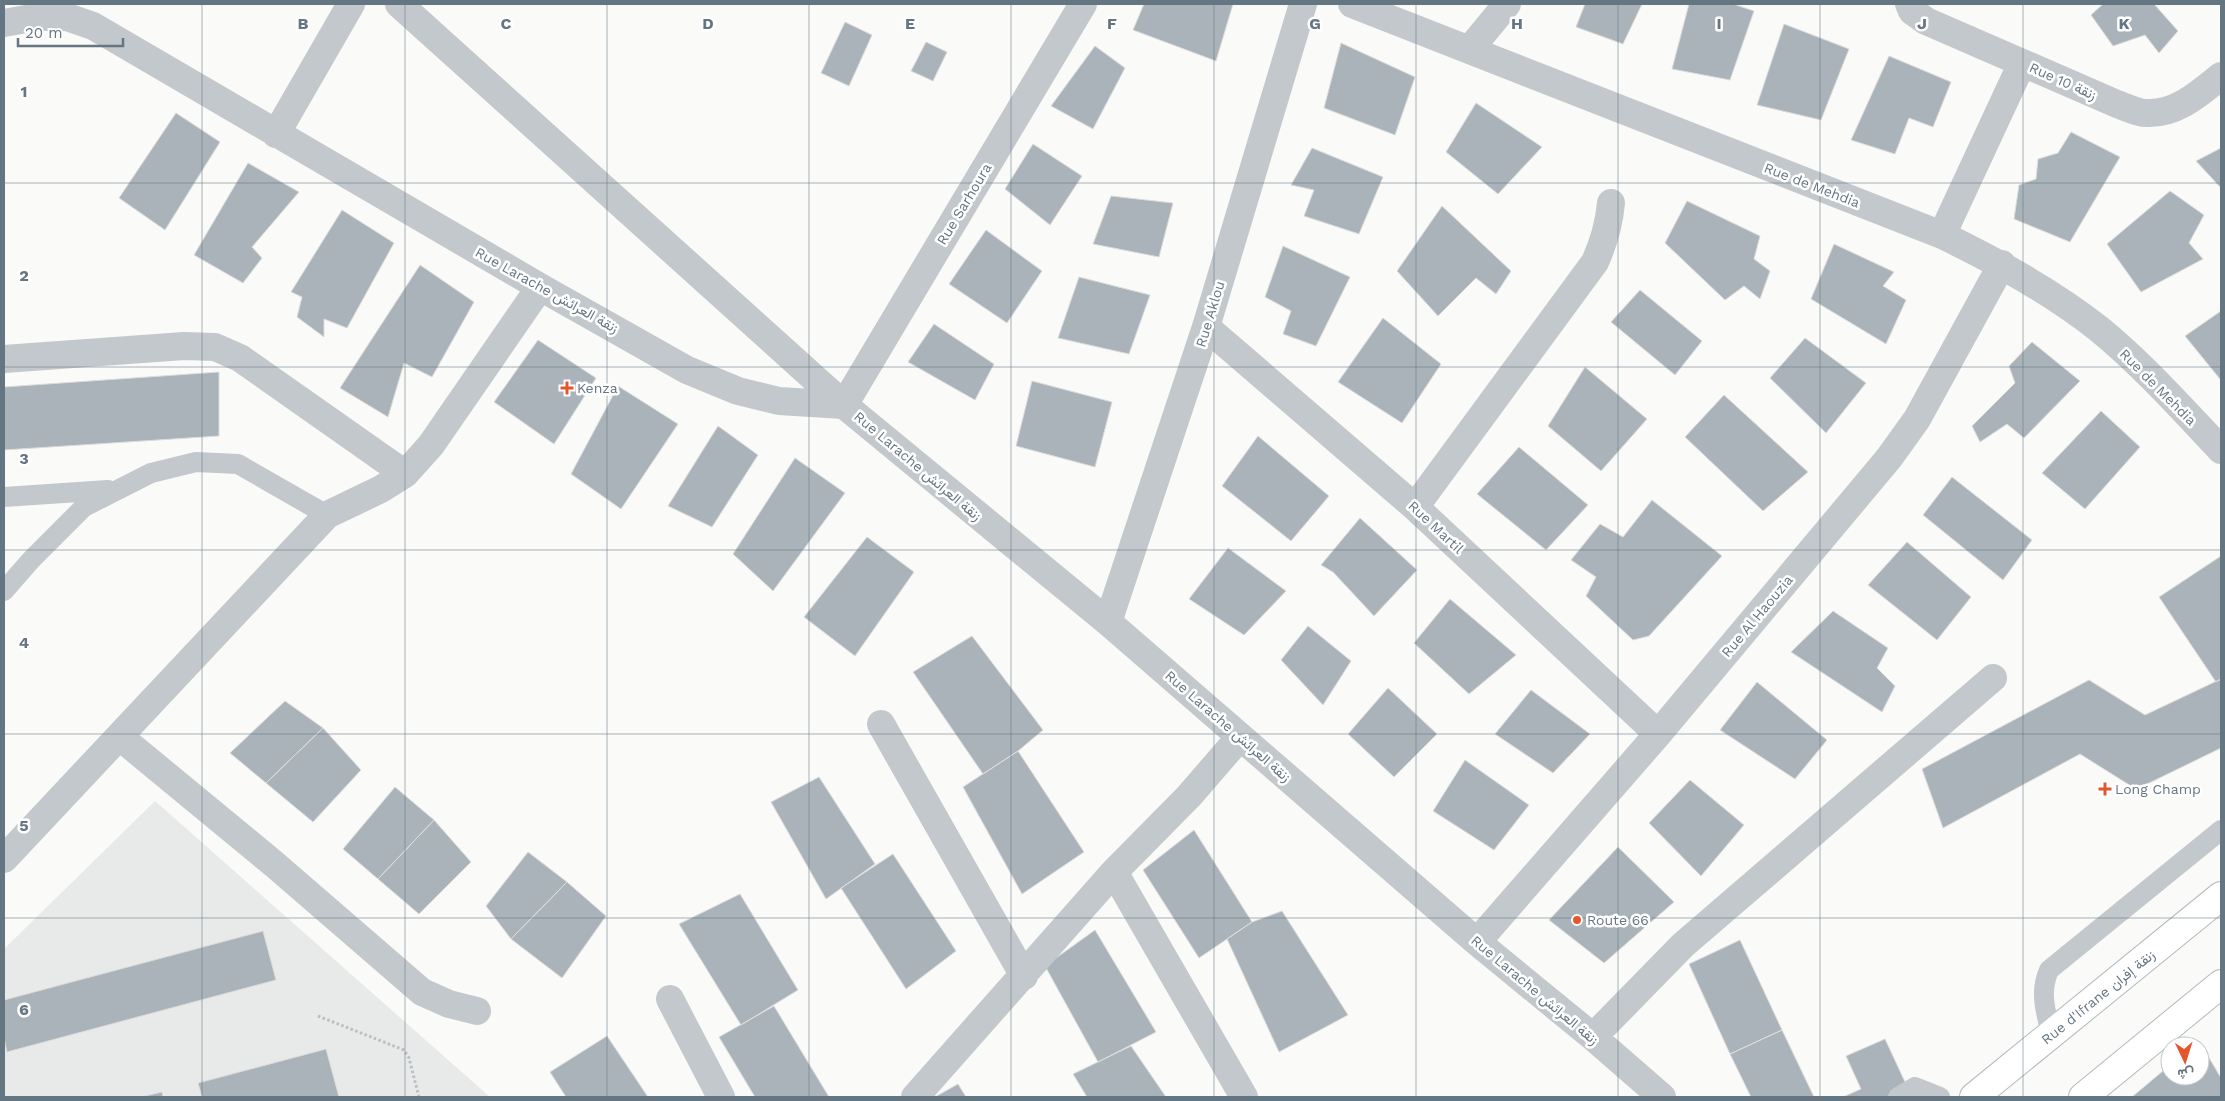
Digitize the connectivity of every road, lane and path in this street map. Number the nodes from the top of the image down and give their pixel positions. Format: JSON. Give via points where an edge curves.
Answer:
{"nodes":[{"id":1,"x":351,"y":4,"type":"edge"},
{"id":2,"x":399,"y":4,"type":"edge"},
{"id":3,"x":1083,"y":4,"type":"edge"},
{"id":4,"x":1303,"y":4,"type":"edge"},
{"id":5,"x":1352,"y":4,"type":"edge"},
{"id":6,"x":1507,"y":4,"type":"edge"},
{"id":7,"x":1909,"y":4,"type":"edge"},
{"id":8,"x":4,"y":23,"type":"edge"},
{"id":9,"x":1470,"y":49,"type":"junction"},
{"id":10,"x":2022,"y":63,"type":"junction"},
{"id":11,"x":2221,"y":76,"type":"edge"},
{"id":12,"x":276,"y":134,"type":"junction"},
{"id":13,"x":1611,"y":203,"type":"dead end"},
{"id":14,"x":1942,"y":236,"type":"junction"},
{"id":15,"x":2002,"y":264,"type":"junction"},
{"id":16,"x":540,"y":287,"type":"junction"},
{"id":17,"x":1206,"y":327,"type":"junction"},
{"id":18,"x":4,"y":359,"type":"edge"},
{"id":19,"x":844,"y":405,"type":"junction"},
{"id":20,"x":2221,"y":450,"type":"edge"},
{"id":21,"x":405,"y":474,"type":"junction"},
{"id":22,"x":115,"y":489,"type":"junction"},
{"id":23,"x":4,"y":497,"type":"edge"},
{"id":24,"x":1414,"y":507,"type":"junction"},
{"id":25,"x":327,"y":515,"type":"junction"},
{"id":26,"x":4,"y":591,"type":"edge"},
{"id":27,"x":1108,"y":622,"type":"junction"},
{"id":28,"x":1993,"y":678,"type":"dead end"},
{"id":29,"x":881,"y":724,"type":"dead end"},
{"id":30,"x":1658,"y":734,"type":"junction"},
{"id":31,"x":120,"y":737,"type":"junction"},
{"id":32,"x":1240,"y":737,"type":"junction"},
{"id":33,"x":2221,"y":830,"type":"edge"},
{"id":34,"x":4,"y":859,"type":"edge"},
{"id":35,"x":1114,"y":872,"type":"junction"},
{"id":36,"x":2221,"y":896,"type":"edge"},
{"id":37,"x":1477,"y":942,"type":"junction"},
{"id":38,"x":1024,"y":976,"type":"junction"},
{"id":39,"x":2221,"y":984,"type":"edge"},
{"id":40,"x":670,"y":999,"type":"dead end"},
{"id":41,"x":477,"y":1010,"type":"dead end"},
{"id":42,"x":318,"y":1016,"type":"dead end"},
{"id":43,"x":2051,"y":1035,"type":"junction"},
{"id":44,"x":1593,"y":1037,"type":"junction"},
{"id":45,"x":419,"y":1097,"type":"edge"},
{"id":46,"x":721,"y":1097,"type":"edge"},
{"id":47,"x":914,"y":1097,"type":"edge"},
{"id":48,"x":1244,"y":1097,"type":"edge"},
{"id":49,"x":1662,"y":1097,"type":"edge"},
{"id":50,"x":1898,"y":1097,"type":"edge"},
{"id":51,"x":1940,"y":1097,"type":"edge"},
{"id":52,"x":1974,"y":1097,"type":"edge"},
{"id":53,"x":2083,"y":1097,"type":"edge"}],
"edges":[{"from":1,"to":12,"type":"street"},
{"from":2,"to":19,"type":"street"},
{"from":3,"to":19,"type":"street","name":"Rue Sarhoura"},
{"from":4,"to":17,"type":"street","name":"Rue Aklou"},
{"from":5,"to":9,"type":"street","name":"Rue de Mehdia"},
{"from":6,"to":9,"type":"street"},
{"from":7,"to":10,"type":"street","name":"Rue 10 زنقة","via":[[1912,11],[1926,21]]},
{"from":8,"to":12,"type":"street","name":"Rue Larache زنقة العرائش","via":[[37,17],[67,17],[93,26]]},
{"from":9,"to":14,"type":"street","name":"Rue de Mehdia"},
{"from":10,"to":11,"type":"street","name":"Rue 10 زنقة","via":[[2146,113],[2171,109],[2191,100]]},
{"from":10,"to":14,"type":"street"},
{"from":12,"to":16,"type":"street","name":"Rue Larache زنقة العرائش"},
{"from":13,"to":24,"type":"street","via":[[1606,233],[1594,262]]},
{"from":14,"to":15,"type":"street","name":"Rue de Mehdia"},
{"from":15,"to":20,"type":"street","name":"Rue de Mehdia","via":[[2041,287],[2100,330],[2152,378]]},
{"from":15,"to":30,"type":"street","name":"Rue Al Haouzia","via":[[1917,419],[1889,458]]},
{"from":16,"to":19,"type":"street","name":"Rue Larache زنقة العرائش","via":[[687,370],[738,391],[779,400]]},
{"from":16,"to":21,"type":"street","via":[[431,445]]},
{"from":17,"to":24,"type":"street","name":"Rue Martil"},
{"from":17,"to":27,"type":"street","name":"Rue Aklou"},
{"from":18,"to":21,"type":"street","via":[[184,346],[215,347],[240,358]]},
{"from":19,"to":27,"type":"street","name":"Rue Larache زنقة العرائش"},
{"from":21,"to":25,"type":"street"},
{"from":22,"to":23,"type":"lane"},
{"from":22,"to":25,"type":"lane","via":[[151,473],[196,462],[238,464]]},
{"from":22,"to":26,"type":"lane","via":[[84,507]]},
{"from":24,"to":30,"type":"street","name":"Rue Martil"},
{"from":25,"to":31,"type":"street"},
{"from":27,"to":32,"type":"street","name":"Rue Larache زنقة العرائش"},
{"from":28,"to":44,"type":"street","via":[[1683,946]]},
{"from":29,"to":38,"type":"street"},
{"from":30,"to":37,"type":"street","name":"Rue Al Haouzia"},
{"from":31,"to":34,"type":"street"},
{"from":31,"to":41,"type":"street","via":[[422,992],[449,1004]]},
{"from":32,"to":35,"type":"street","via":[[1189,796]]},
{"from":32,"to":37,"type":"street","name":"Rue Larache زنقة العرائش"},
{"from":33,"to":43,"type":"lane","via":[[2049,970],[2043,984],[2043,1000]]},
{"from":35,"to":38,"type":"street"},
{"from":35,"to":48,"type":"street"},
{"from":36,"to":43,"type":"street","name":"Rue d'Ifrane زنقة إفران"},
{"from":37,"to":44,"type":"street","name":"Rue Larache زنقة العرائش"},
{"from":38,"to":47,"type":"street"},
{"from":39,"to":53,"type":"street"},
{"from":40,"to":46,"type":"street"},
{"from":42,"to":45,"type":"path","via":[[404,1050],[410,1058]]},
{"from":43,"to":52,"type":"street","name":"Rue d'Ifrane زنقة إفران"},
{"from":44,"to":49,"type":"street","name":"Rue Larache زنقة العرائش"},
{"from":50,"to":51,"type":"lane","via":[[1915,1087]]}]}
